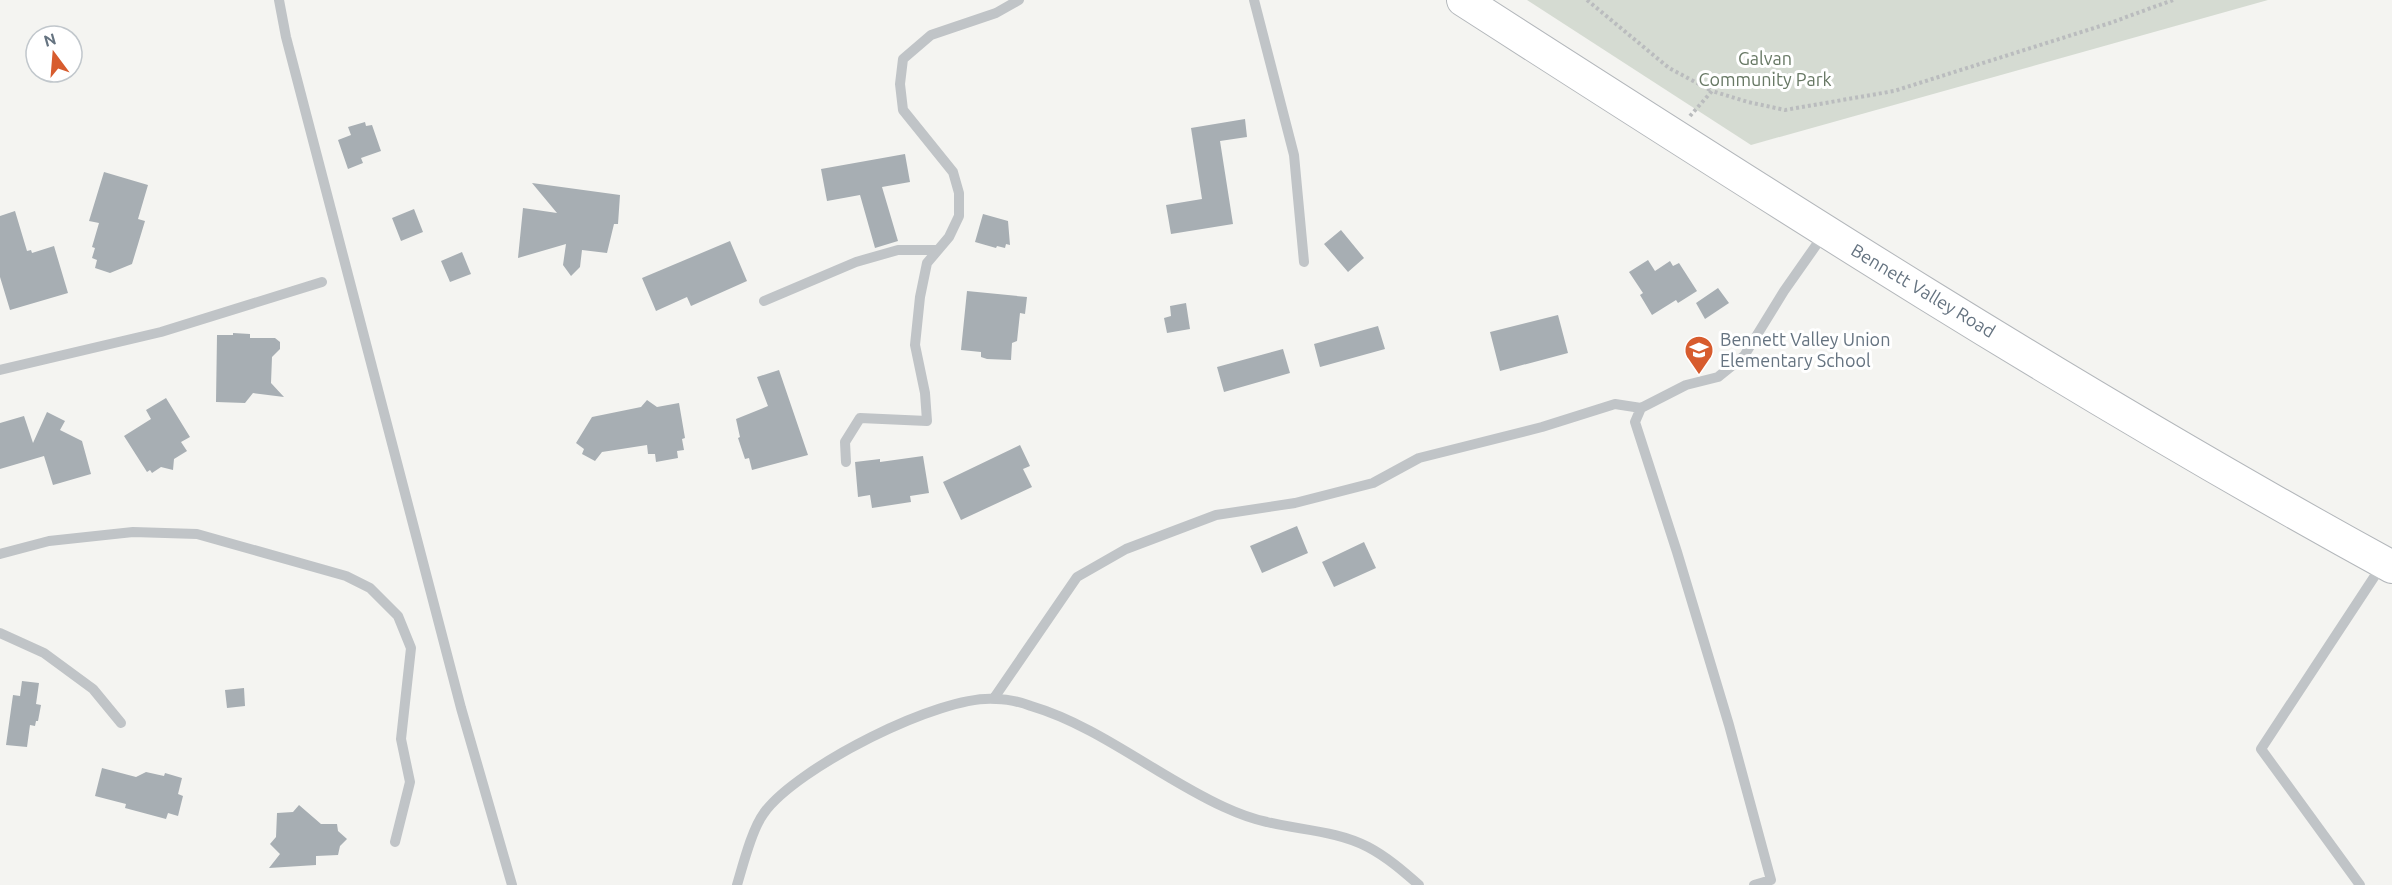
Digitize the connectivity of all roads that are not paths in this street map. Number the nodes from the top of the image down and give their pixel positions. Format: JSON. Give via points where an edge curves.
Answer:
{"nodes":[{"id":1,"x":279,"y":0,"type":"edge"},
{"id":2,"x":1020,"y":0,"type":"edge"},
{"id":3,"x":1254,"y":0,"type":"edge"},
{"id":4,"x":1463,"y":0,"type":"edge"},
{"id":5,"x":1826,"y":231,"type":"junction"},
{"id":6,"x":938,"y":250,"type":"junction"},
{"id":7,"x":1304,"y":262,"type":"dead end"},
{"id":8,"x":322,"y":282,"type":"dead end"},
{"id":9,"x":764,"y":301,"type":"dead end"},
{"id":10,"x":0,"y":370,"type":"edge"},
{"id":11,"x":1641,"y":408,"type":"junction"},
{"id":12,"x":846,"y":462,"type":"dead end"},
{"id":13,"x":0,"y":554,"type":"edge"},
{"id":14,"x":2388,"y":565,"type":"edge"},
{"id":15,"x":0,"y":633,"type":"edge"},
{"id":16,"x":994,"y":698,"type":"junction"},
{"id":17,"x":121,"y":723,"type":"dead end"},
{"id":18,"x":394,"y":842,"type":"dead end"},
{"id":19,"x":512,"y":885,"type":"edge"},
{"id":20,"x":737,"y":885,"type":"edge"},
{"id":21,"x":1419,"y":885,"type":"edge"},
{"id":22,"x":1754,"y":885,"type":"edge"},
{"id":23,"x":2360,"y":885,"type":"edge"}],
"edges":[{"from":1,"to":19,"type":"lane","via":[[458,696]]},
{"from":2,"to":6,"type":"lane","via":[[996,13],[931,35],[903,59],[903,110],[953,172],[959,192],[959,216]]},
{"from":3,"to":7,"type":"lane","via":[[1294,155]]},
{"from":4,"to":5,"type":"street","name":"Bennett Valley Road"},
{"from":5,"to":11,"type":"lane","via":[[1744,356],[1718,377],[1686,385]]},
{"from":5,"to":14,"type":"street","name":"Bennett Valley Road","via":[[2129,417]]},
{"from":6,"to":9,"type":"lane","via":[[898,250],[856,262]]},
{"from":6,"to":12,"type":"lane","via":[[927,263],[915,345],[927,421],[860,418],[845,442]]},
{"from":8,"to":10,"type":"lane","via":[[161,332]]},
{"from":11,"to":16,"type":"lane","via":[[1615,404],[1419,458],[1373,483],[1295,503],[1216,515],[1126,549],[1077,577]]},
{"from":11,"to":22,"type":"lane","via":[[1635,422],[1732,736],[1771,880]]},
{"from":13,"to":18,"type":"lane","via":[[49,542],[133,532],[197,534],[346,576],[370,588],[398,616],[411,648],[401,739],[410,782]]},
{"from":14,"to":23,"type":"lane","via":[[2261,749]]},
{"from":15,"to":17,"type":"lane","via":[[44,653],[93,689]]},
{"from":16,"to":20,"type":"lane","via":[[944,706],[870,737],[793,782],[763,813]]},
{"from":16,"to":21,"type":"lane","via":[[1032,706],[1093,732],[1224,807],[1264,822],[1367,846]]}]}
